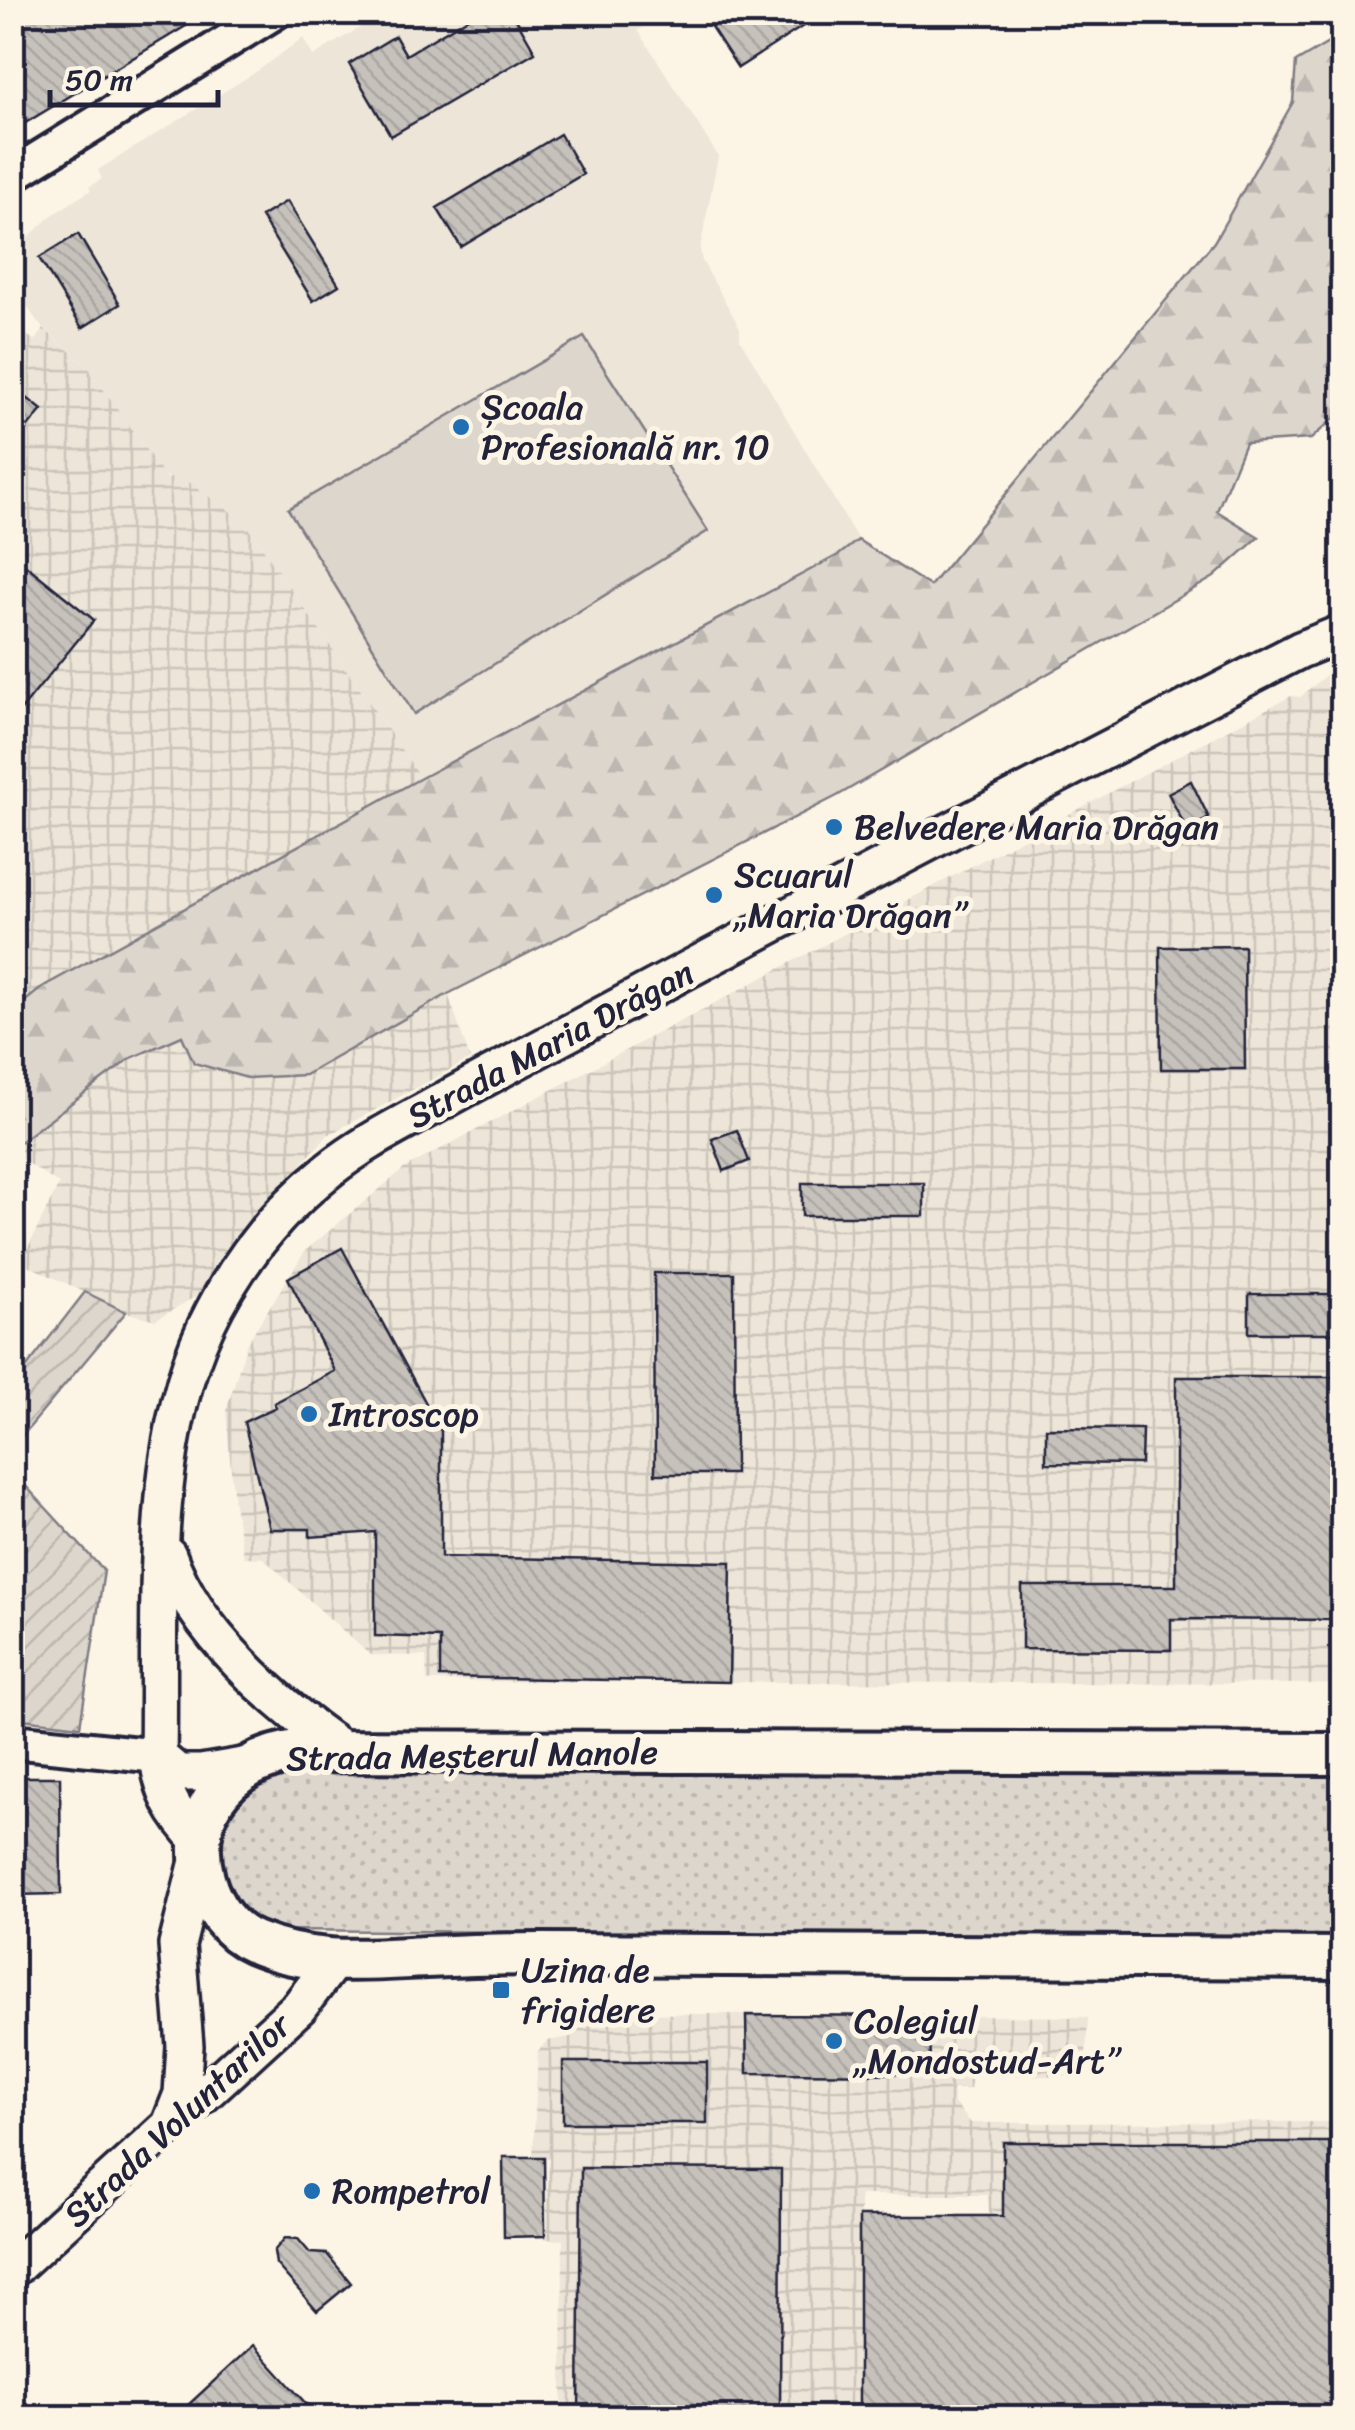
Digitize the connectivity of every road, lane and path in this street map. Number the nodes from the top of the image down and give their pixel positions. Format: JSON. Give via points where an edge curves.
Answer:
{"nodes":[{"id":1,"x":275,"y":12,"type":"edge"},
{"id":2,"x":12,"y":175,"type":"edge"},
{"id":3,"x":1342,"y":632,"type":"edge"},
{"id":4,"x":162,"y":1540,"type":"junction"},
{"id":5,"x":12,"y":1741,"type":"edge"},
{"id":6,"x":342,"y":1749,"type":"junction"},
{"id":7,"x":1342,"y":1754,"type":"edge"},
{"id":8,"x":158,"y":1756,"type":"junction"},
{"id":9,"x":249,"y":1765,"type":"junction"},
{"id":10,"x":199,"y":1849,"type":"junction"},
{"id":11,"x":1342,"y":1958,"type":"edge"},
{"id":12,"x":333,"y":1962,"type":"junction"},
{"id":13,"x":169,"y":2128,"type":"junction"},
{"id":14,"x":12,"y":2270,"type":"edge"}],
"edges":[{"from":1,"to":2,"type":"street"},
{"from":3,"to":4,"type":"main road","name":"Strada Maria Drăgan","via":[[924,844],[482,1079],[332,1168],[251,1248],[207,1323],[173,1422]]},
{"from":4,"to":6,"type":"main road","via":[[177,1581],[216,1634],[285,1705]]},
{"from":4,"to":8,"type":"main road","name":"Strada Maria Drăgan"},
{"from":5,"to":8,"type":"street"},
{"from":6,"to":7,"type":"main road","name":"Strada Meșterul Manole"},
{"from":6,"to":9,"type":"main road","name":"Strada Meșterul Manole","via":[[296,1751]]},
{"from":8,"to":9,"type":"main road","via":[[178,1773]]},
{"from":8,"to":10,"type":"main road","name":"Strada Maria Drăgan","via":[[170,1806]]},
{"from":9,"to":10,"type":"main road","name":"Strada Meșterul Manole","via":[[208,1809]]},
{"from":10,"to":12,"type":"main road","via":[[220,1913],[252,1942]]},
{"from":10,"to":13,"type":"main road","via":[[177,1946],[182,2094]]},
{"from":11,"to":12,"type":"main road","via":[[503,1954]]},
{"from":12,"to":13,"type":"main road","name":"Strada Voluntarilor","via":[[299,2007]]},
{"from":13,"to":14,"type":"main road","name":"Strada Voluntarilor"}]}
